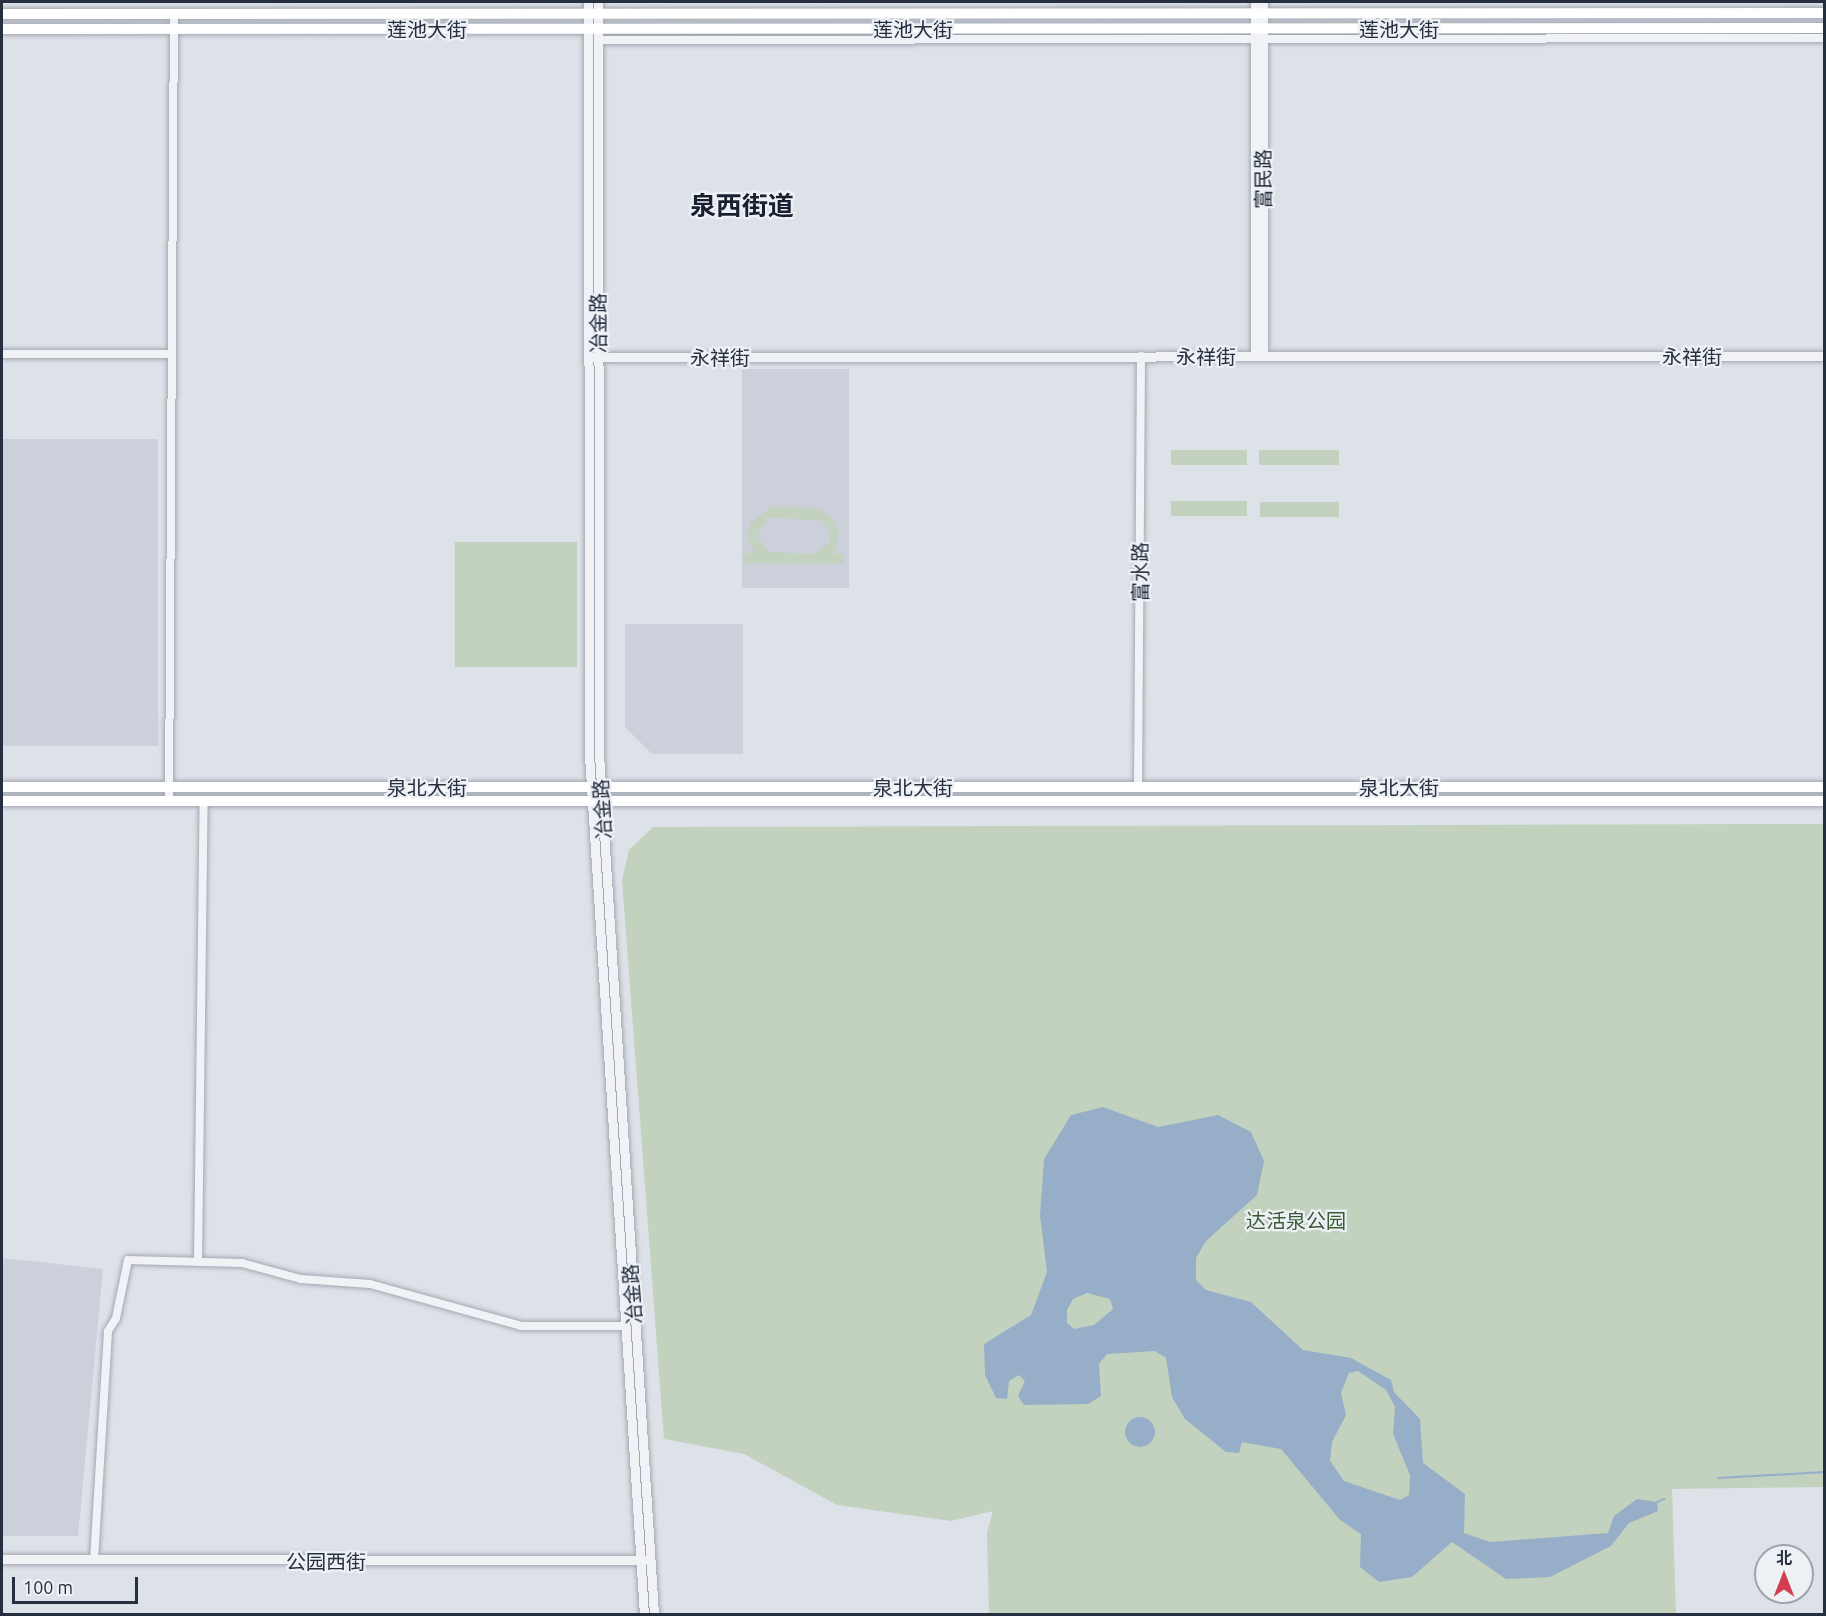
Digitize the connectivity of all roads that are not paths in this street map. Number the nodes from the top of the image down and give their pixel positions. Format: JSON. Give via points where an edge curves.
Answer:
{"nodes":[{"id":1,"x":588,"y":2,"type":"edge"},
{"id":2,"x":598,"y":2,"type":"edge"},
{"id":3,"x":1255,"y":2,"type":"edge"},
{"id":4,"x":1263,"y":2,"type":"edge"},
{"id":5,"x":1824,"y":13,"type":"edge"},
{"id":6,"x":2,"y":14,"type":"edge"},
{"id":7,"x":174,"y":14,"type":"junction"},
{"id":8,"x":593,"y":14,"type":"junction"},
{"id":9,"x":1259,"y":14,"type":"junction"},
{"id":10,"x":1824,"y":28,"type":"edge"},
{"id":11,"x":2,"y":29,"type":"edge"},
{"id":12,"x":174,"y":29,"type":"junction"},
{"id":13,"x":595,"y":33,"type":"junction"},
{"id":14,"x":1259,"y":33,"type":"junction"},
{"id":15,"x":1824,"y":38,"type":"edge"},
{"id":16,"x":2,"y":354,"type":"edge"},
{"id":17,"x":172,"y":354,"type":"junction"},
{"id":18,"x":1141,"y":356,"type":"junction"},
{"id":19,"x":1259,"y":356,"type":"junction"},
{"id":20,"x":1824,"y":356,"type":"edge"},
{"id":21,"x":593,"y":357,"type":"junction"},
{"id":22,"x":2,"y":787,"type":"edge"},
{"id":23,"x":169,"y":787,"type":"junction"},
{"id":24,"x":596,"y":787,"type":"junction"},
{"id":25,"x":1138,"y":787,"type":"junction"},
{"id":26,"x":1824,"y":787,"type":"edge"},
{"id":27,"x":2,"y":801,"type":"edge"},
{"id":28,"x":169,"y":801,"type":"junction"},
{"id":29,"x":204,"y":801,"type":"junction"},
{"id":30,"x":596,"y":801,"type":"junction"},
{"id":31,"x":1824,"y":801,"type":"edge"},
{"id":32,"x":198,"y":1262,"type":"junction"},
{"id":33,"x":625,"y":1326,"type":"junction"},
{"id":34,"x":2,"y":1559,"type":"edge"},
{"id":35,"x":94,"y":1560,"type":"junction"},
{"id":36,"x":645,"y":1560,"type":"junction"},
{"id":37,"x":644,"y":1614,"type":"edge"},
{"id":38,"x":654,"y":1614,"type":"edge"}],
"edges":[{"from":1,"to":8,"type":"street","name":"冶金路"},
{"from":2,"to":8,"type":"street","name":"冶金路"},
{"from":3,"to":9,"type":"street","name":"富民路"},
{"from":4,"to":9,"type":"street","name":"富民路"},
{"from":5,"to":9,"type":"main road","name":"莲池大街"},
{"from":6,"to":7,"type":"main road","name":"莲池大街"},
{"from":7,"to":8,"type":"main road","name":"莲池大街"},
{"from":7,"to":12,"type":"street"},
{"from":8,"to":9,"type":"main road","name":"莲池大街"},
{"from":8,"to":13,"type":"street","name":"冶金路"},
{"from":9,"to":14,"type":"street","name":"富民路"},
{"from":10,"to":14,"type":"main road","name":"莲池大街"},
{"from":11,"to":12,"type":"main road","name":"莲池大街"},
{"from":12,"to":13,"type":"main road","name":"莲池大街"},
{"from":12,"to":17,"type":"street"},
{"from":13,"to":14,"type":"main road","name":"莲池大街"},
{"from":13,"to":21,"type":"street","name":"冶金路"},
{"from":13,"to":21,"type":"street","name":"冶金路"},
{"from":14,"to":15,"type":"street"},
{"from":14,"to":19,"type":"street","name":"富民路"},
{"from":16,"to":17,"type":"street"},
{"from":17,"to":23,"type":"street"},
{"from":18,"to":19,"type":"street","name":"永祥街"},
{"from":18,"to":21,"type":"street","name":"永祥街"},
{"from":18,"to":25,"type":"street","name":"富水路"},
{"from":19,"to":20,"type":"street","name":"永祥街"},
{"from":21,"to":24,"type":"street","name":"冶金路"},
{"from":22,"to":23,"type":"main road","name":"泉北大街"},
{"from":23,"to":24,"type":"main road","name":"泉北大街"},
{"from":23,"to":28,"type":"street"},
{"from":24,"to":25,"type":"main road","name":"泉北大街"},
{"from":24,"to":30,"type":"street","name":"冶金路"},
{"from":25,"to":26,"type":"main road","name":"泉北大街"},
{"from":27,"to":28,"type":"main road","name":"泉北大街"},
{"from":28,"to":29,"type":"main road","name":"泉北大街"},
{"from":29,"to":30,"type":"main road","name":"泉北大街"},
{"from":29,"to":32,"type":"street"},
{"from":30,"to":31,"type":"main road","name":"泉北大街"},
{"from":30,"to":33,"type":"street","name":"冶金路"},
{"from":30,"to":36,"type":"street","name":"冶金路"},
{"from":32,"to":33,"type":"street","via":[[370,1284],[520,1326]]},
{"from":32,"to":35,"type":"street","via":[[128,1260],[116,1318],[108,1331]]},
{"from":33,"to":36,"type":"street","name":"冶金路"},
{"from":34,"to":35,"type":"street","name":"公园西街"},
{"from":35,"to":36,"type":"street","name":"公园西街"},
{"from":36,"to":37,"type":"street","name":"冶金路"},
{"from":36,"to":38,"type":"street","name":"冶金路"}]}
